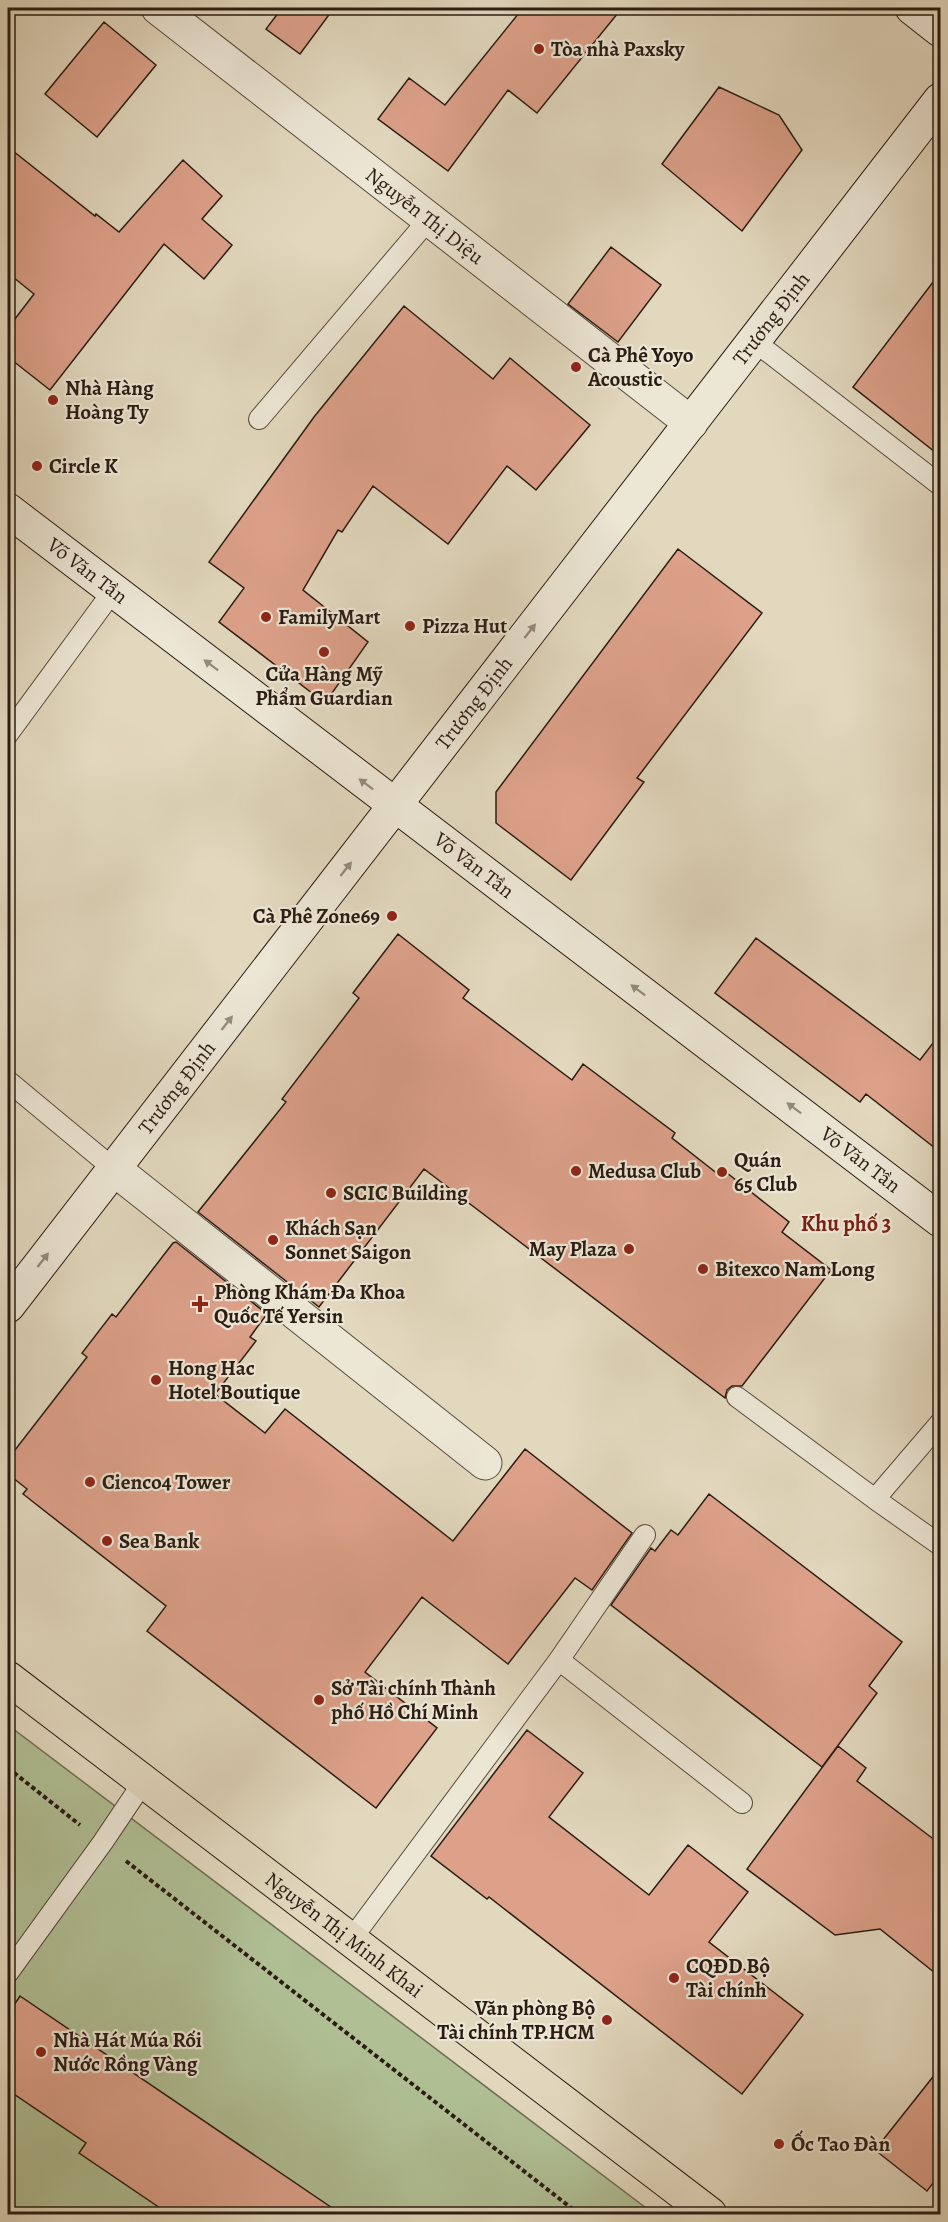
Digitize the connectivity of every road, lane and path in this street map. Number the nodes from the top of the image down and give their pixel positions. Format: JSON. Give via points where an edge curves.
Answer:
{"nodes":[{"id":1,"x":158,"y":8,"type":"edge"},
{"id":2,"x":912,"y":8,"type":"edge"},
{"id":3,"x":940,"y":30,"type":"edge"},
{"id":4,"x":940,"y":100,"type":"edge"},
{"id":5,"x":429,"y":219,"type":"junction"},
{"id":6,"x":754,"y":341,"type":"junction"},
{"id":7,"x":259,"y":419,"type":"dead end"},
{"id":8,"x":691,"y":423,"type":"junction"},
{"id":9,"x":940,"y":485,"type":"edge"},
{"id":10,"x":8,"y":510,"type":"edge"},
{"id":11,"x":113,"y":591,"type":"junction"},
{"id":12,"x":8,"y":734,"type":"edge"},
{"id":13,"x":395,"y":806,"type":"junction"},
{"id":14,"x":8,"y":1081,"type":"edge"},
{"id":15,"x":114,"y":1169,"type":"junction"},
{"id":16,"x":940,"y":1220,"type":"edge"},
{"id":17,"x":8,"y":1306,"type":"edge"},
{"id":18,"x":737,"y":1397,"type":"dead end"},
{"id":19,"x":940,"y":1423,"type":"edge"},
{"id":20,"x":485,"y":1463,"type":"dead end"},
{"id":21,"x":875,"y":1499,"type":"junction"},
{"id":22,"x":645,"y":1535,"type":"dead end"},
{"id":23,"x":940,"y":1545,"type":"edge"},
{"id":24,"x":558,"y":1660,"type":"junction"},
{"id":25,"x":8,"y":1678,"type":"edge"},
{"id":26,"x":8,"y":1768,"type":"edge"},
{"id":27,"x":144,"y":1781,"type":"junction"},
{"id":28,"x":742,"y":1803,"type":"dead end"},
{"id":29,"x":103,"y":1842,"type":"junction"},
{"id":30,"x":350,"y":1941,"type":"junction"},
{"id":31,"x":8,"y":1973,"type":"edge"},
{"id":32,"x":579,"y":2214,"type":"edge"},
{"id":33,"x":710,"y":2214,"type":"edge"}],
"edges":[{"from":1,"to":5,"type":"street","name":"Nguyễn Thị Diệu"},
{"from":2,"to":3,"type":"street"},
{"from":4,"to":6,"type":"street","name":"Trương Định"},
{"from":5,"to":7,"type":"lane"},
{"from":5,"to":8,"type":"street","name":"Nguyễn Thị Diệu"},
{"from":6,"to":8,"type":"street","name":"Trương Định"},
{"from":6,"to":9,"type":"lane"},
{"from":13,"to":8,"type":"street","name":"Trương Định","one_way":true},
{"from":10,"to":11,"type":"street","name":"Võ Văn Tần"},
{"from":11,"to":12,"type":"lane"},
{"from":13,"to":11,"type":"street","name":"Võ Văn Tần","one_way":true},
{"from":15,"to":13,"type":"street","name":"Trương Định","one_way":true},
{"from":16,"to":13,"type":"street","name":"Võ Văn Tần","one_way":true},
{"from":14,"to":15,"type":"lane"},
{"from":17,"to":15,"type":"street","name":"Trương Định","one_way":true},
{"from":15,"to":20,"type":"street"},
{"from":18,"to":21,"type":"lane"},
{"from":19,"to":21,"type":"lane"},
{"from":21,"to":23,"type":"lane"},
{"from":22,"to":24,"type":"lane"},
{"from":24,"to":28,"type":"lane"},
{"from":24,"to":30,"type":"lane"},
{"from":25,"to":27,"type":"main road","name":"Nguyễn Thị Minh Khai"},
{"from":26,"to":29,"type":"path"},
{"from":27,"to":29,"type":"lane"},
{"from":27,"to":30,"type":"main road","name":"Nguyễn Thị Minh Khai"},
{"from":29,"to":31,"type":"lane"},
{"from":29,"to":32,"type":"path"},
{"from":30,"to":33,"type":"main road","name":"Nguyễn Thị Minh Khai"}]}
